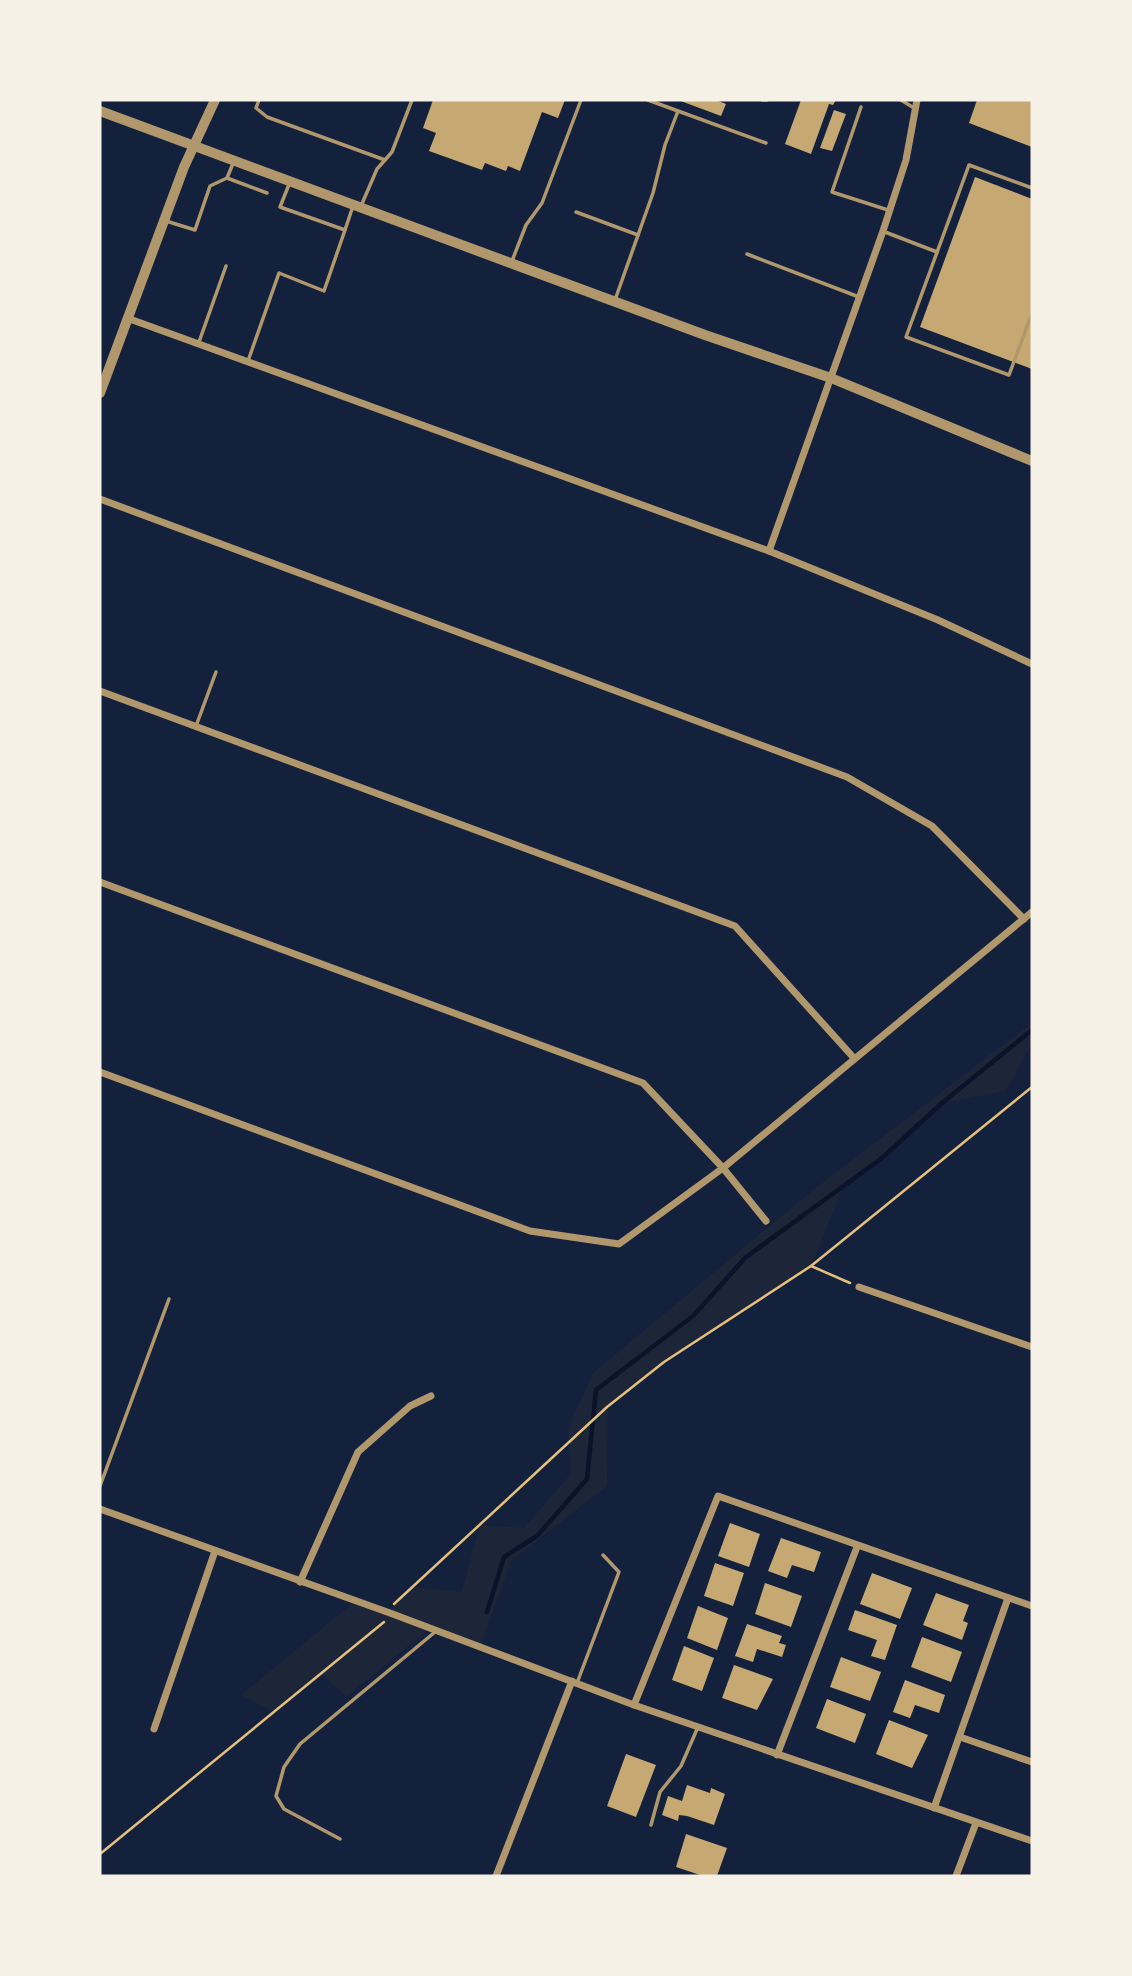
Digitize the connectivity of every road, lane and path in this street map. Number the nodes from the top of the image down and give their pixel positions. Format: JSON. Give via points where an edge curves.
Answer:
{"nodes":[{"id":1,"x":215,"y":100,"type":"edge"},
{"id":2,"x":259,"y":100,"type":"edge"},
{"id":3,"x":412,"y":100,"type":"edge"},
{"id":4,"x":580,"y":100,"type":"edge"},
{"id":5,"x":648,"y":100,"type":"edge"},
{"id":6,"x":901,"y":100,"type":"edge"},
{"id":7,"x":917,"y":100,"type":"edge"},
{"id":8,"x":860,"y":107,"type":"dead end"},
{"id":9,"x":917,"y":110,"type":"junction"},
{"id":10,"x":100,"y":111,"type":"edge"},
{"id":11,"x":678,"y":111,"type":"junction"},
{"id":12,"x":766,"y":143,"type":"dead end"},
{"id":13,"x":195,"y":145,"type":"junction"},
{"id":14,"x":235,"y":159,"type":"junction"},
{"id":15,"x":385,"y":160,"type":"junction"},
{"id":16,"x":227,"y":178,"type":"junction"},
{"id":17,"x":291,"y":180,"type":"junction"},
{"id":18,"x":1032,"y":188,"type":"edge"},
{"id":19,"x":267,"y":193,"type":"dead end"},
{"id":20,"x":358,"y":205,"type":"junction"},
{"id":21,"x":889,"y":211,"type":"junction"},
{"id":22,"x":576,"y":212,"type":"dead end"},
{"id":23,"x":164,"y":220,"type":"junction"},
{"id":24,"x":345,"y":230,"type":"junction"},
{"id":25,"x":883,"y":231,"type":"junction"},
{"id":26,"x":638,"y":235,"type":"junction"},
{"id":27,"x":937,"y":252,"type":"junction"},
{"id":28,"x":747,"y":254,"type":"dead end"},
{"id":29,"x":511,"y":264,"type":"junction"},
{"id":30,"x":226,"y":266,"type":"dead end"},
{"id":31,"x":860,"y":297,"type":"junction"},
{"id":32,"x":615,"y":302,"type":"junction"},
{"id":33,"x":1032,"y":313,"type":"edge"},
{"id":34,"x":127,"y":318,"type":"junction"},
{"id":35,"x":198,"y":344,"type":"junction"},
{"id":36,"x":247,"y":362,"type":"junction"},
{"id":37,"x":831,"y":377,"type":"junction"},
{"id":38,"x":100,"y":393,"type":"edge"},
{"id":39,"x":1032,"y":461,"type":"edge"},
{"id":40,"x":100,"y":499,"type":"edge"},
{"id":41,"x":769,"y":551,"type":"junction"},
{"id":42,"x":1032,"y":664,"type":"edge"},
{"id":43,"x":216,"y":672,"type":"dead end"},
{"id":44,"x":100,"y":691,"type":"edge"},
{"id":45,"x":196,"y":726,"type":"junction"},
{"id":46,"x":100,"y":882,"type":"edge"},
{"id":47,"x":1032,"y":912,"type":"edge"},
{"id":48,"x":1024,"y":919,"type":"junction"},
{"id":49,"x":853,"y":1057,"type":"junction"},
{"id":50,"x":100,"y":1072,"type":"edge"},
{"id":51,"x":1032,"y":1087,"type":"edge"},
{"id":52,"x":723,"y":1168,"type":"junction"},
{"id":53,"x":766,"y":1221,"type":"dead end"},
{"id":54,"x":811,"y":1266,"type":"junction"},
{"id":55,"x":859,"y":1287,"type":"joint"},
{"id":56,"x":169,"y":1298,"type":"dead end"},
{"id":57,"x":1032,"y":1347,"type":"edge"},
{"id":58,"x":431,"y":1396,"type":"dead end"},
{"id":59,"x":100,"y":1486,"type":"edge"},
{"id":60,"x":100,"y":1509,"type":"edge"},
{"id":61,"x":857,"y":1547,"type":"junction"},
{"id":62,"x":215,"y":1551,"type":"junction"},
{"id":63,"x":603,"y":1555,"type":"dead end"},
{"id":64,"x":300,"y":1582,"type":"junction"},
{"id":65,"x":1008,"y":1598,"type":"junction"},
{"id":66,"x":1032,"y":1606,"type":"edge"},
{"id":67,"x":390,"y":1613,"type":"junction"},
{"id":68,"x":437,"y":1631,"type":"junction"},
{"id":69,"x":575,"y":1682,"type":"junction"},
{"id":70,"x":634,"y":1706,"type":"junction"},
{"id":71,"x":698,"y":1727,"type":"junction"},
{"id":72,"x":154,"y":1729,"type":"dead end"},
{"id":73,"x":960,"y":1737,"type":"junction"},
{"id":74,"x":777,"y":1755,"type":"junction"},
{"id":75,"x":1032,"y":1762,"type":"edge"},
{"id":76,"x":934,"y":1808,"type":"junction"},
{"id":77,"x":976,"y":1822,"type":"junction"},
{"id":78,"x":651,"y":1825,"type":"dead end"},
{"id":79,"x":340,"y":1839,"type":"dead end"},
{"id":80,"x":1032,"y":1842,"type":"edge"},
{"id":81,"x":100,"y":1854,"type":"edge"},
{"id":82,"x":496,"y":1876,"type":"edge"},
{"id":83,"x":956,"y":1876,"type":"edge"}],
"edges":[{"from":1,"to":13,"type":"street"},
{"from":2,"to":15,"type":"lane","via":[[256,107],[267,117]]},
{"from":3,"to":15,"type":"lane"},
{"from":4,"to":29,"type":"lane","via":[[542,203],[526,225]]},
{"from":5,"to":11,"type":"lane"},
{"from":6,"to":9,"type":"lane"},
{"from":7,"to":9,"type":"street"},
{"from":8,"to":21,"type":"lane","via":[[832,191]]},
{"from":9,"to":21,"type":"street"},
{"from":10,"to":13,"type":"street"},
{"from":11,"to":12,"type":"lane"},
{"from":11,"to":26,"type":"lane"},
{"from":13,"to":14,"type":"street"},
{"from":13,"to":23,"type":"street"},
{"from":14,"to":16,"type":"lane"},
{"from":14,"to":17,"type":"street"},
{"from":15,"to":20,"type":"lane"},
{"from":16,"to":19,"type":"lane"},
{"from":16,"to":23,"type":"lane","via":[[210,186],[195,230]]},
{"from":17,"to":20,"type":"street"},
{"from":17,"to":24,"type":"lane","via":[[280,207]]},
{"from":18,"to":27,"type":"lane","via":[[969,166]]},
{"from":20,"to":24,"type":"lane"},
{"from":20,"to":29,"type":"street"},
{"from":21,"to":25,"type":"street"},
{"from":22,"to":26,"type":"lane"},
{"from":23,"to":34,"type":"street"},
{"from":24,"to":36,"type":"lane","via":[[324,291],[279,273]]},
{"from":25,"to":27,"type":"lane"},
{"from":25,"to":31,"type":"street"},
{"from":26,"to":32,"type":"lane"},
{"from":27,"to":33,"type":"lane","via":[[906,337],[1010,375]]},
{"from":28,"to":31,"type":"lane"},
{"from":29,"to":32,"type":"street"},
{"from":30,"to":35,"type":"lane"},
{"from":31,"to":37,"type":"street"},
{"from":32,"to":37,"type":"street"},
{"from":34,"to":35,"type":"street"},
{"from":34,"to":38,"type":"street"},
{"from":35,"to":36,"type":"street"},
{"from":36,"to":41,"type":"street"},
{"from":37,"to":39,"type":"street"},
{"from":37,"to":41,"type":"street"},
{"from":40,"to":48,"type":"street","via":[[847,777],[932,825]]},
{"from":41,"to":42,"type":"street"},
{"from":43,"to":45,"type":"lane"},
{"from":44,"to":45,"type":"street"},
{"from":45,"to":49,"type":"street","via":[[735,926]]},
{"from":46,"to":52,"type":"street","via":[[643,1083]]},
{"from":47,"to":48,"type":"street"},
{"from":48,"to":49,"type":"street"},
{"from":49,"to":52,"type":"street"},
{"from":50,"to":52,"type":"street","via":[[530,1231],[619,1244]]},
{"from":51,"to":54,"type":"path"},
{"from":52,"to":53,"type":"street"},
{"from":54,"to":55,"type":"path"},
{"from":54,"to":67,"type":"path","via":[[664,1362],[607,1406],[395,1603]]},
{"from":55,"to":57,"type":"street"},
{"from":56,"to":59,"type":"lane"},
{"from":58,"to":64,"type":"street","via":[[410,1406],[358,1452]]},
{"from":60,"to":62,"type":"street"},
{"from":61,"to":65,"type":"street"},
{"from":61,"to":70,"type":"street","via":[[718,1496]]},
{"from":61,"to":74,"type":"street"},
{"from":62,"to":64,"type":"street"},
{"from":62,"to":72,"type":"street"},
{"from":63,"to":69,"type":"lane","via":[[619,1572]]},
{"from":64,"to":67,"type":"street"},
{"from":65,"to":66,"type":"street"},
{"from":65,"to":73,"type":"street"},
{"from":67,"to":68,"type":"street"},
{"from":67,"to":81,"type":"path"},
{"from":68,"to":69,"type":"street"},
{"from":68,"to":79,"type":"lane","via":[[300,1744],[284,1767],[276,1796],[284,1809]]},
{"from":69,"to":70,"type":"street"},
{"from":69,"to":82,"type":"street"},
{"from":70,"to":71,"type":"street"},
{"from":71,"to":74,"type":"street"},
{"from":71,"to":78,"type":"lane","via":[[681,1766],[660,1792]]},
{"from":73,"to":75,"type":"street"},
{"from":73,"to":76,"type":"street"},
{"from":74,"to":76,"type":"street"},
{"from":76,"to":77,"type":"street"},
{"from":77,"to":80,"type":"street"},
{"from":77,"to":83,"type":"street"}]}
